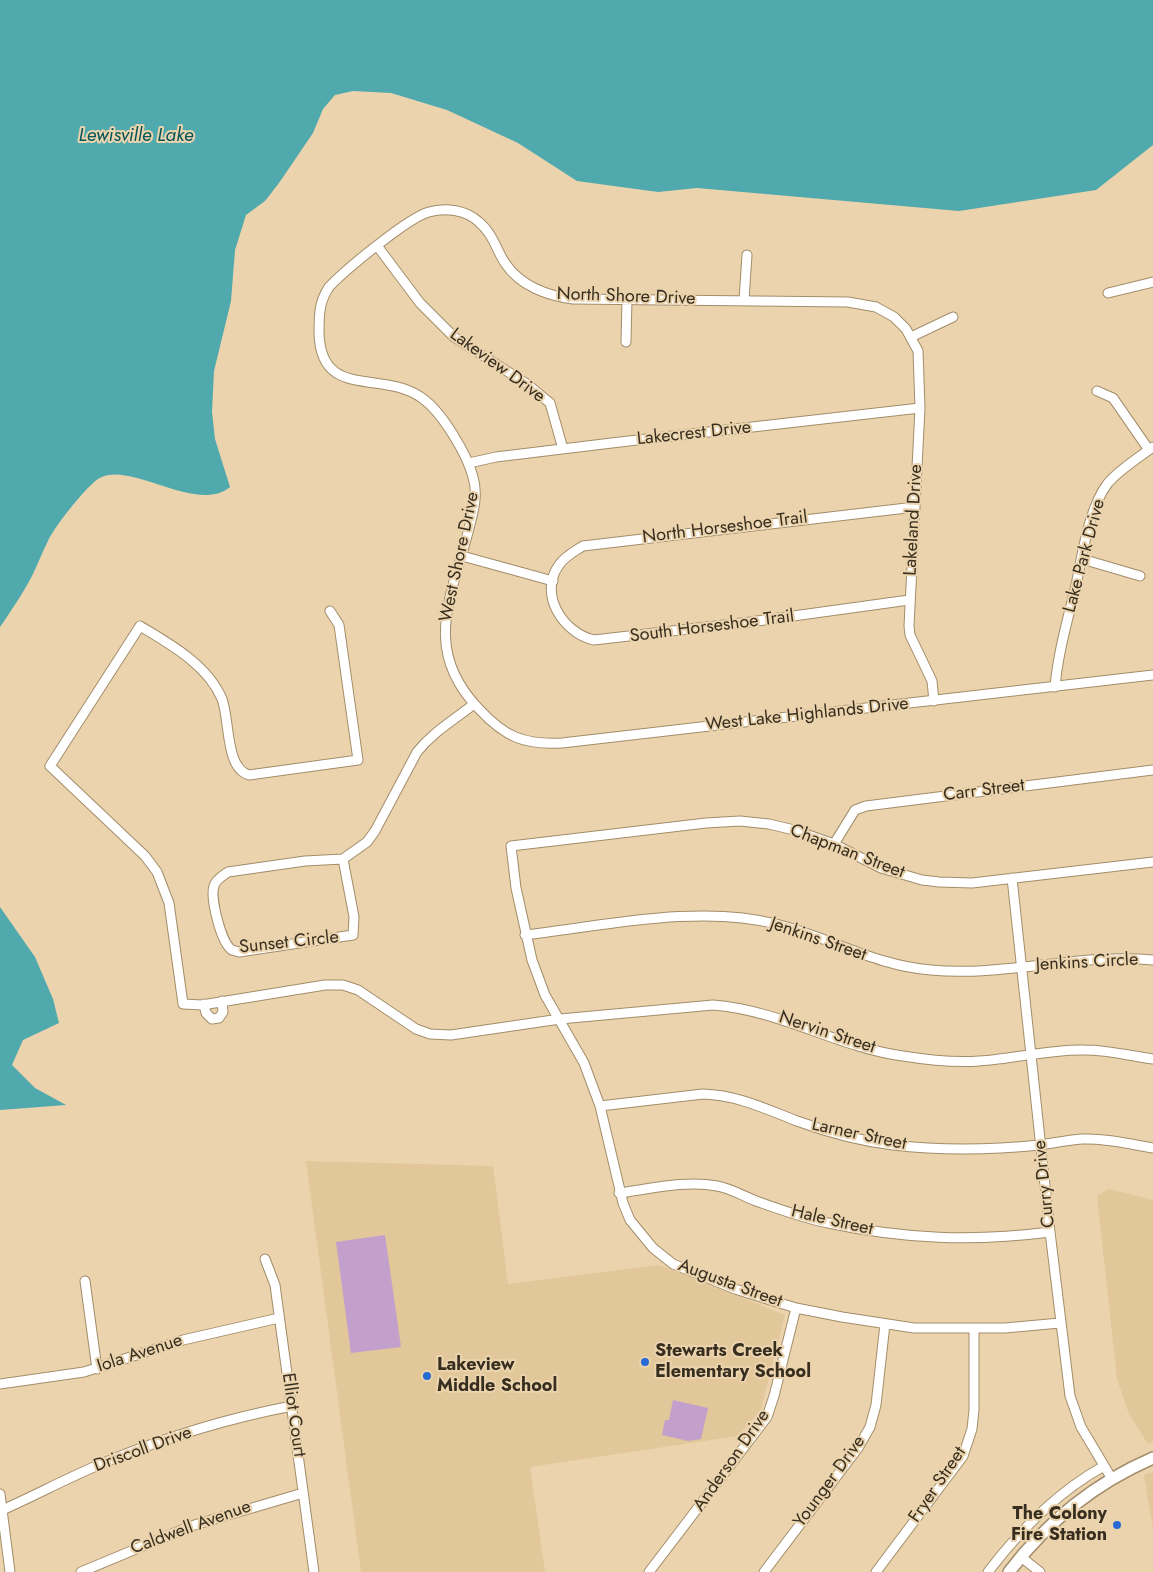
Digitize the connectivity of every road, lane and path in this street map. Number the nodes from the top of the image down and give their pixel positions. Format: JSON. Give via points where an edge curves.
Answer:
{"nodes":[{"id":1,"x":378,"y":246,"type":"junction"},
{"id":2,"x":747,"y":255,"type":"dead end"},
{"id":3,"x":1153,"y":282,"type":"edge"},
{"id":4,"x":1108,"y":293,"type":"dead end"},
{"id":5,"x":626,"y":298,"type":"junction"},
{"id":6,"x":744,"y":300,"type":"junction"},
{"id":7,"x":953,"y":317,"type":"dead end"},
{"id":8,"x":911,"y":337,"type":"junction"},
{"id":9,"x":626,"y":342,"type":"dead end"},
{"id":10,"x":1097,"y":391,"type":"dead end"},
{"id":11,"x":920,"y":408,"type":"junction"},
{"id":12,"x":563,"y":449,"type":"junction"},
{"id":13,"x":1151,"y":449,"type":"edge"},
{"id":14,"x":469,"y":462,"type":"junction"},
{"id":15,"x":915,"y":507,"type":"junction"},
{"id":16,"x":462,"y":556,"type":"junction"},
{"id":17,"x":1082,"y":558,"type":"junction"},
{"id":18,"x":1140,"y":576,"type":"dead end"},
{"id":19,"x":553,"y":581,"type":"junction"},
{"id":20,"x":909,"y":600,"type":"junction"},
{"id":21,"x":330,"y":611,"type":"dead end"},
{"id":22,"x":1153,"y":675,"type":"edge"},
{"id":23,"x":1055,"y":687,"type":"junction"},
{"id":24,"x":934,"y":700,"type":"junction"},
{"id":25,"x":474,"y":704,"type":"junction"},
{"id":26,"x":1153,"y":770,"type":"edge"},
{"id":27,"x":834,"y":844,"type":"junction"},
{"id":28,"x":511,"y":846,"type":"joint"},
{"id":29,"x":343,"y":859,"type":"junction"},
{"id":30,"x":1153,"y":862,"type":"edge"},
{"id":31,"x":1012,"y":878,"type":"junction"},
{"id":32,"x":525,"y":934,"type":"junction"},
{"id":33,"x":1153,"y":960,"type":"edge"},
{"id":34,"x":1022,"y":967,"type":"junction"},
{"id":35,"x":222,"y":1002,"type":"junction"},
{"id":36,"x":204,"y":1004,"type":"junction"},
{"id":37,"x":560,"y":1019,"type":"junction"},
{"id":38,"x":1032,"y":1056,"type":"junction"},
{"id":39,"x":1153,"y":1059,"type":"edge"},
{"id":40,"x":600,"y":1106,"type":"junction"},
{"id":41,"x":1040,"y":1144,"type":"junction"},
{"id":42,"x":1153,"y":1148,"type":"edge"},
{"id":43,"x":619,"y":1193,"type":"junction"},
{"id":44,"x":1050,"y":1232,"type":"junction"},
{"id":45,"x":265,"y":1259,"type":"dead end"},
{"id":46,"x":86,"y":1281,"type":"dead end"},
{"id":47,"x":796,"y":1308,"type":"junction"},
{"id":48,"x":279,"y":1318,"type":"junction"},
{"id":49,"x":1060,"y":1323,"type":"junction"},
{"id":50,"x":885,"y":1324,"type":"junction"},
{"id":51,"x":974,"y":1329,"type":"junction"},
{"id":52,"x":97,"y":1369,"type":"junction"},
{"id":53,"x":0,"y":1384,"type":"edge"},
{"id":54,"x":292,"y":1406,"type":"junction"},
{"id":55,"x":1153,"y":1458,"type":"edge"},
{"id":56,"x":1104,"y":1466,"type":"junction"},
{"id":57,"x":1112,"y":1479,"type":"junction"},
{"id":58,"x":304,"y":1493,"type":"junction"},
{"id":59,"x":0,"y":1494,"type":"edge"},
{"id":60,"x":1,"y":1510,"type":"edge"},
{"id":61,"x":1021,"y":1557,"type":"junction"},
{"id":62,"x":10,"y":1572,"type":"edge"},
{"id":63,"x":81,"y":1572,"type":"edge"},
{"id":64,"x":314,"y":1572,"type":"edge"},
{"id":65,"x":650,"y":1572,"type":"edge"},
{"id":66,"x":764,"y":1572,"type":"edge"},
{"id":67,"x":876,"y":1572,"type":"edge"},
{"id":68,"x":988,"y":1572,"type":"edge"},
{"id":69,"x":1009,"y":1572,"type":"edge"},
{"id":70,"x":1040,"y":1572,"type":"edge"}],
"edges":[{"from":1,"to":5,"type":"street","name":"North Shore Drive","via":[[408,222],[428,212],[459,212],[479,221],[497,244],[508,266],[540,291],[574,299]]},
{"from":1,"to":12,"type":"street","name":"Lakeview Drive","via":[[420,303],[454,337],[527,384],[550,403]]},
{"from":1,"to":14,"type":"street","name":"West Shore Drive","via":[[335,280],[321,299],[319,338],[324,361],[334,374],[395,386],[421,397]]},
{"from":2,"to":6,"type":"street"},
{"from":3,"to":4,"type":"street"},
{"from":5,"to":6,"type":"street","name":"North Shore Drive"},
{"from":5,"to":9,"type":"street"},
{"from":6,"to":8,"type":"street","name":"North Shore Drive","via":[[867,305],[894,317]]},
{"from":7,"to":8,"type":"street"},
{"from":8,"to":11,"type":"street","name":"Lakeland Drive","via":[[918,351]]},
{"from":10,"to":13,"type":"street","via":[[1113,398]]},
{"from":11,"to":12,"type":"street","name":"Lakecrest Drive"},
{"from":11,"to":15,"type":"street","name":"Lakeland Drive"},
{"from":12,"to":14,"type":"street","name":"Lakecrest Drive"},
{"from":13,"to":17,"type":"street","name":"Lake Park Drive","via":[[1118,474],[1102,492]]},
{"from":14,"to":16,"type":"street","name":"West Shore Drive","via":[[477,494]]},
{"from":15,"to":19,"type":"street","name":"North Horseshoe Trail","via":[[584,546],[559,565]]},
{"from":15,"to":20,"type":"street","name":"Lakeland Drive"},
{"from":16,"to":19,"type":"street"},
{"from":16,"to":25,"type":"street","name":"West Shore Drive","via":[[447,610],[445,648],[448,662]]},
{"from":17,"to":18,"type":"street"},
{"from":17,"to":23,"type":"street","name":"Lake Park Drive","via":[[1057,665]]},
{"from":19,"to":20,"type":"street","name":"South Horseshoe Trail","via":[[559,617],[571,630],[594,640]]},
{"from":20,"to":24,"type":"street","name":"Lakeland Drive","via":[[910,634],[932,681]]},
{"from":21,"to":36,"type":"street","via":[[339,625],[358,760],[243,774],[233,761],[223,705],[208,676],[195,662],[140,626],[50,766],[145,856],[157,872],[169,903],[183,1004]]},
{"from":22,"to":23,"type":"street","name":"West Lake Highlands Drive"},
{"from":23,"to":24,"type":"street","name":"West Lake Highlands Drive"},
{"from":24,"to":25,"type":"street","name":"West Lake Highlands Drive","via":[[542,744],[502,732]]},
{"from":25,"to":29,"type":"street","via":[[424,742],[375,831]]},
{"from":26,"to":27,"type":"street","name":"Carr Street","via":[[866,806],[855,810]]},
{"from":27,"to":28,"type":"street","name":"Chapman Street","via":[[777,826],[740,821]]},
{"from":27,"to":31,"type":"street","name":"Chapman Street","via":[[881,868],[922,880],[972,883]]},
{"from":28,"to":32,"type":"street","name":"Augusta Street"},
{"from":29,"to":29,"type":"street","name":"Sunset Circle","via":[[354,917],[353,935],[239,952],[226,944],[214,895],[214,886],[219,878],[228,872]]},
{"from":30,"to":31,"type":"street","name":"Chapman Street"},
{"from":31,"to":34,"type":"street","name":"Curry Drive"},
{"from":32,"to":34,"type":"street","name":"Jenkins Street","via":[[687,916],[726,916],[775,923],[877,960],[909,968],[977,972]]},
{"from":32,"to":37,"type":"street","name":"Augusta Street","via":[[545,995]]},
{"from":33,"to":34,"type":"street","name":"Jenkins Circle","via":[[1115,957]]},
{"from":34,"to":38,"type":"street","name":"Curry Drive"},
{"from":35,"to":36,"type":"street","name":"Nervin Street"},
{"from":35,"to":36,"type":"street","via":[[223,1012],[212,1019]]},
{"from":35,"to":37,"type":"street","name":"Nervin Street","via":[[325,985],[343,985],[358,990],[416,1029],[430,1034],[451,1035]]},
{"from":37,"to":38,"type":"street","name":"Nervin Street","via":[[713,1004],[771,1015],[853,1046],[902,1056],[957,1062]]},
{"from":37,"to":40,"type":"street","name":"Augusta Street","via":[[584,1063]]},
{"from":38,"to":39,"type":"street","name":"Nervin Street","via":[[1083,1050]]},
{"from":38,"to":41,"type":"street","name":"Curry Drive"},
{"from":40,"to":41,"type":"street","name":"Larner Street","via":[[718,1094],[745,1100],[847,1136],[891,1145],[951,1150]]},
{"from":40,"to":43,"type":"street","name":"Augusta Street"},
{"from":41,"to":42,"type":"street","name":"Larner Street","via":[[1081,1139],[1110,1140]]},
{"from":41,"to":44,"type":"street","name":"Curry Drive"},
{"from":43,"to":44,"type":"street","name":"Hale Street","via":[[704,1184],[720,1186],[802,1216],[904,1236],[986,1238]]},
{"from":43,"to":47,"type":"street","name":"Augusta Street","via":[[630,1220],[640,1234],[673,1264],[735,1289]]},
{"from":44,"to":49,"type":"street","name":"Curry Drive"},
{"from":45,"to":48,"type":"street","name":"Elliot Court","via":[[275,1285]]},
{"from":46,"to":52,"type":"street"},
{"from":47,"to":50,"type":"street","name":"Augusta Street"},
{"from":47,"to":65,"type":"street","name":"Anderson Drive","via":[[767,1417]]},
{"from":48,"to":52,"type":"street","name":"Iola Avenue","via":[[183,1340]]},
{"from":48,"to":54,"type":"street","name":"Elliot Court"},
{"from":49,"to":51,"type":"street","name":"Augusta Street"},
{"from":49,"to":56,"type":"street","name":"Curry Drive","via":[[1070,1396],[1081,1427]]},
{"from":50,"to":51,"type":"street","name":"Augusta Street"},
{"from":50,"to":66,"type":"street","name":"Younger Drive","via":[[876,1405],[870,1427],[858,1448]]},
{"from":51,"to":67,"type":"street","name":"Fryer Street","via":[[974,1410],[963,1456]]},
{"from":52,"to":53,"type":"street","name":"Iola Avenue"},
{"from":54,"to":58,"type":"street","name":"Elliot Court"},
{"from":54,"to":60,"type":"street","name":"Driscoll Drive","via":[[227,1420],[158,1442],[107,1461]]},
{"from":55,"to":57,"type":"main road"},
{"from":56,"to":57,"type":"street","name":"Curry Drive"},
{"from":56,"to":68,"type":"street","via":[[1083,1478],[1039,1514]]},
{"from":57,"to":61,"type":"main road","via":[[1064,1512]]},
{"from":58,"to":63,"type":"street","name":"Caldwell Avenue","via":[[191,1526]]},
{"from":58,"to":64,"type":"street","name":"Elliot Court"},
{"from":59,"to":60,"type":"street"},
{"from":60,"to":62,"type":"street"},
{"from":61,"to":69,"type":"main road"},
{"from":61,"to":70,"type":"street"}]}
